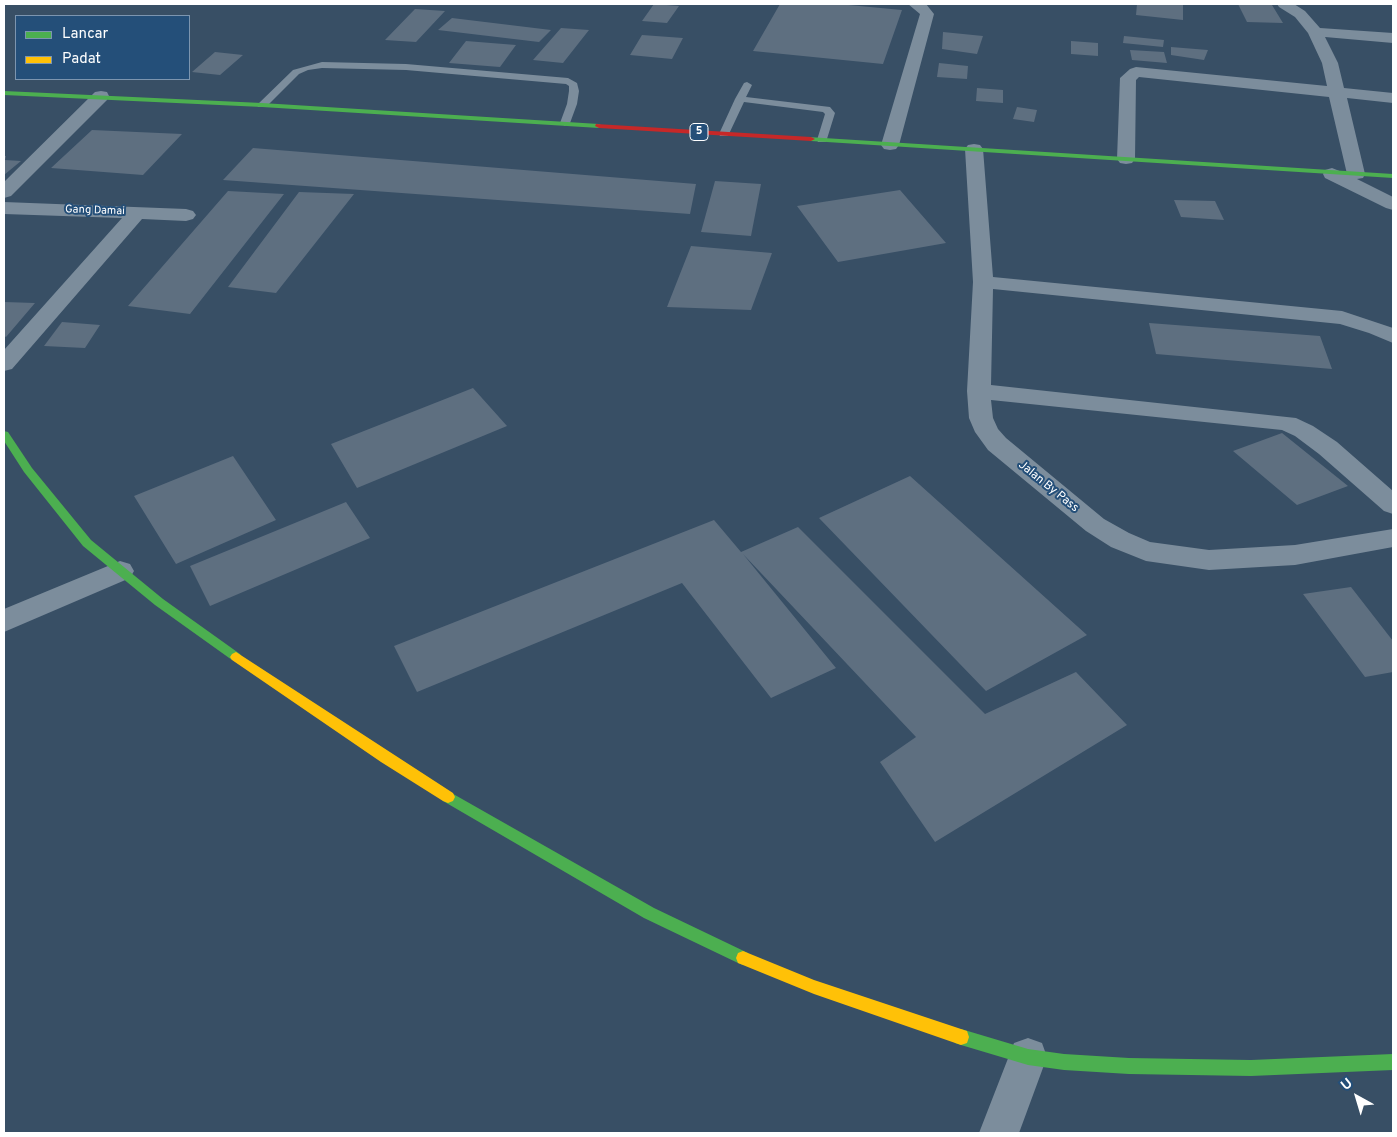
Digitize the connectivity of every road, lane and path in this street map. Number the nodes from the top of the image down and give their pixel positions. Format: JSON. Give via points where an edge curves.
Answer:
{"nodes":[{"id":1,"x":915,"y":4,"type":"edge"},
{"id":2,"x":1284,"y":4,"type":"edge"},
{"id":3,"x":1315,"y":32,"type":"junction"},
{"id":4,"x":1393,"y":38,"type":"edge"},
{"id":5,"x":747,"y":85,"type":"dead end"},
{"id":6,"x":1337,"y":92,"type":"junction"},
{"id":7,"x":4,"y":93,"type":"edge"},
{"id":8,"x":101,"y":96,"type":"junction"},
{"id":9,"x":1393,"y":98,"type":"edge"},
{"id":10,"x":740,"y":99,"type":"junction"},
{"id":11,"x":262,"y":105,"type":"junction"},
{"id":12,"x":565,"y":123,"type":"junction"},
{"id":13,"x":724,"y":134,"type":"junction"},
{"id":14,"x":822,"y":140,"type":"junction"},
{"id":15,"x":890,"y":145,"type":"junction"},
{"id":16,"x":974,"y":149,"type":"junction"},
{"id":17,"x":1126,"y":159,"type":"junction"},
{"id":18,"x":1329,"y":172,"type":"junction"},
{"id":19,"x":1356,"y":174,"type":"junction"},
{"id":20,"x":1393,"y":176,"type":"edge"},
{"id":21,"x":4,"y":192,"type":"edge"},
{"id":22,"x":1393,"y":204,"type":"edge"},
{"id":23,"x":4,"y":208,"type":"edge"},
{"id":24,"x":137,"y":213,"type":"junction"},
{"id":25,"x":186,"y":215,"type":"dead end"},
{"id":26,"x":983,"y":282,"type":"junction"},
{"id":27,"x":1393,"y":336,"type":"edge"},
{"id":28,"x":4,"y":364,"type":"edge"},
{"id":29,"x":979,"y":391,"type":"junction"},
{"id":30,"x":4,"y":434,"type":"edge"},
{"id":31,"x":1393,"y":505,"type":"edge"},
{"id":32,"x":1393,"y":538,"type":"edge"},
{"id":33,"x":120,"y":571,"type":"junction"},
{"id":34,"x":4,"y":621,"type":"edge"},
{"id":35,"x":1028,"y":1057,"type":"junction"},
{"id":36,"x":1393,"y":1062,"type":"edge"},
{"id":37,"x":998,"y":1133,"type":"edge"}],
"edges":[{"from":1,"to":15,"type":"street","via":[[928,14]]},
{"from":2,"to":3,"type":"street","via":[[1300,14]]},
{"from":3,"to":4,"type":"street"},
{"from":3,"to":6,"type":"street","via":[[1330,63]]},
{"from":5,"to":10,"type":"lane"},
{"from":6,"to":9,"type":"street"},
{"from":6,"to":17,"type":"street","via":[[1136,72],[1128,78]]},
{"from":6,"to":19,"type":"street"},
{"from":7,"to":8,"type":"main road","number":"5"},
{"from":8,"to":11,"type":"main road","number":"5"},
{"from":8,"to":21,"type":"street"},
{"from":10,"to":13,"type":"lane"},
{"from":10,"to":14,"type":"lane","via":[[826,109],[830,113]]},
{"from":11,"to":12,"type":"main road","number":"5"},
{"from":11,"to":12,"type":"lane","via":[[296,72],[306,68],[406,67],[568,81],[574,86],[574,91]]},
{"from":12,"to":13,"type":"main road","number":"5"},
{"from":13,"to":14,"type":"main road","number":"5"},
{"from":14,"to":15,"type":"main road","number":"5"},
{"from":15,"to":16,"type":"main road","number":"5"},
{"from":16,"to":17,"type":"main road","number":"5"},
{"from":16,"to":26,"type":"street","name":"Jalan By Pass"},
{"from":17,"to":18,"type":"main road","number":"5"},
{"from":18,"to":19,"type":"main road","number":"5"},
{"from":18,"to":22,"type":"street"},
{"from":19,"to":20,"type":"main road","number":"5"},
{"from":23,"to":24,"type":"street","name":"Gang Damai"},
{"from":24,"to":25,"type":"street","name":"Gang Damai"},
{"from":24,"to":28,"type":"street"},
{"from":26,"to":27,"type":"street","via":[[1342,318]]},
{"from":26,"to":29,"type":"street","name":"Jalan By Pass"},
{"from":29,"to":31,"type":"street","via":[[1287,423],[1328,448]]},
{"from":29,"to":32,"type":"street","name":"Jalan By Pass","via":[[980,418],[996,444],[1095,525],[1146,552],[1209,560],[1295,555]]},
{"from":30,"to":33,"type":"main road","via":[[81,537]]},
{"from":33,"to":34,"type":"street"},
{"from":33,"to":35,"type":"main road","via":[[260,674],[386,758],[649,913],[732,953],[814,987]]},
{"from":35,"to":36,"type":"main road","via":[[1120,1066],[1214,1068]]},
{"from":35,"to":37,"type":"street"}]}
